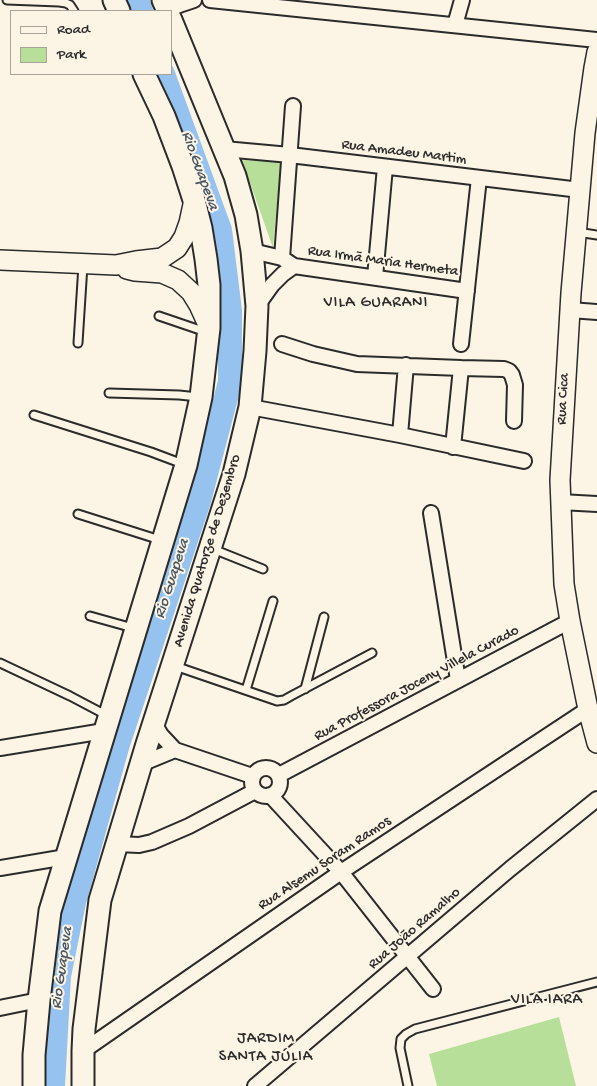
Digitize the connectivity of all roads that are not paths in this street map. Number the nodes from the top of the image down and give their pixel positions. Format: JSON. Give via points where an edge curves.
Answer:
{"nodes":[{"id":1,"x":7,"y":0,"type":"edge"},
{"id":2,"x":194,"y":0,"type":"edge"},
{"id":3,"x":210,"y":0,"type":"edge"},
{"id":4,"x":462,"y":0,"type":"edge"},
{"id":5,"x":304,"y":5,"type":"edge"},
{"id":6,"x":73,"y":10,"type":"edge"},
{"id":7,"x":167,"y":10,"type":"edge"},
{"id":8,"x":172,"y":22,"type":"edge"},
{"id":9,"x":455,"y":25,"type":"junction"},
{"id":10,"x":597,"y":40,"type":"edge"},
{"id":11,"x":597,"y":52,"type":"edge"},
{"id":12,"x":144,"y":75,"type":"edge"},
{"id":13,"x":594,"y":89,"type":"edge"},
{"id":14,"x":293,"y":106,"type":"dead end"},
{"id":15,"x":224,"y":149,"type":"junction"},
{"id":16,"x":290,"y":155,"type":"junction"},
{"id":17,"x":385,"y":167,"type":"junction"},
{"id":18,"x":479,"y":178,"type":"junction"},
{"id":19,"x":580,"y":190,"type":"junction"},
{"id":20,"x":194,"y":200,"type":"junction"},
{"id":21,"x":576,"y":232,"type":"junction"},
{"id":22,"x":597,"y":235,"type":"edge"},
{"id":23,"x":252,"y":250,"type":"junction"},
{"id":24,"x":282,"y":258,"type":"junction"},
{"id":25,"x":0,"y":260,"type":"edge"},
{"id":26,"x":83,"y":264,"type":"junction"},
{"id":27,"x":116,"y":266,"type":"junction"},
{"id":28,"x":294,"y":266,"type":"junction"},
{"id":29,"x":375,"y":277,"type":"junction"},
{"id":30,"x":467,"y":291,"type":"junction"},
{"id":31,"x":257,"y":306,"type":"junction"},
{"id":32,"x":570,"y":310,"type":"junction"},
{"id":33,"x":597,"y":312,"type":"edge"},
{"id":34,"x":160,"y":316,"type":"dead end"},
{"id":35,"x":209,"y":330,"type":"junction"},
{"id":36,"x":78,"y":343,"type":"dead end"},
{"id":37,"x":282,"y":344,"type":"dead end"},
{"id":38,"x":461,"y":344,"type":"dead end"},
{"id":39,"x":406,"y":365,"type":"junction"},
{"id":40,"x":461,"y":368,"type":"junction"},
{"id":41,"x":109,"y":392,"type":"dead end"},
{"id":42,"x":201,"y":397,"type":"junction"},
{"id":43,"x":250,"y":408,"type":"junction"},
{"id":44,"x":34,"y":415,"type":"dead end"},
{"id":45,"x":514,"y":421,"type":"dead end"},
{"id":46,"x":400,"y":435,"type":"junction"},
{"id":47,"x":453,"y":447,"type":"junction"},
{"id":48,"x":524,"y":461,"type":"dead end"},
{"id":49,"x":186,"y":465,"type":"junction"},
{"id":50,"x":560,"y":502,"type":"junction"},
{"id":51,"x":597,"y":504,"type":"edge"},
{"id":52,"x":432,"y":513,"type":"dead end"},
{"id":53,"x":78,"y":514,"type":"dead end"},
{"id":54,"x":163,"y":541,"type":"junction"},
{"id":55,"x":210,"y":548,"type":"junction"},
{"id":56,"x":263,"y":569,"type":"dead end"},
{"id":57,"x":272,"y":601,"type":"dead end"},
{"id":58,"x":90,"y":616,"type":"dead end"},
{"id":59,"x":324,"y":617,"type":"dead end"},
{"id":60,"x":570,"y":621,"type":"junction"},
{"id":61,"x":136,"y":629,"type":"junction"},
{"id":62,"x":372,"y":653,"type":"dead end"},
{"id":63,"x":0,"y":663,"type":"edge"},
{"id":64,"x":172,"y":666,"type":"junction"},
{"id":65,"x":458,"y":680,"type":"junction"},
{"id":66,"x":304,"y":689,"type":"junction"},
{"id":67,"x":246,"y":690,"type":"junction"},
{"id":68,"x":588,"y":708,"type":"junction"},
{"id":69,"x":154,"y":723,"type":"junction"},
{"id":70,"x":106,"y":724,"type":"junction"},
{"id":71,"x":596,"y":737,"type":"edge"},
{"id":72,"x":0,"y":748,"type":"edge"},
{"id":73,"x":175,"y":750,"type":"junction"},
{"id":74,"x":141,"y":764,"type":"junction"},
{"id":75,"x":278,"y":775,"type":"junction"},
{"id":76,"x":252,"y":776,"type":"junction"},
{"id":77,"x":255,"y":791,"type":"junction"},
{"id":78,"x":270,"y":795,"type":"junction"},
{"id":79,"x":597,"y":799,"type":"edge"},
{"id":80,"x":118,"y":844,"type":"junction"},
{"id":81,"x":66,"y":857,"type":"junction"},
{"id":82,"x":0,"y":868,"type":"edge"},
{"id":83,"x":341,"y":872,"type":"junction"},
{"id":84,"x":408,"y":957,"type":"junction"},
{"id":85,"x":597,"y":982,"type":"edge"},
{"id":86,"x":433,"y":989,"type":"dead end"},
{"id":87,"x":39,"y":1000,"type":"junction"},
{"id":88,"x":0,"y":1008,"type":"edge"},
{"id":89,"x":83,"y":1051,"type":"junction"},
{"id":90,"x":34,"y":1086,"type":"edge"},
{"id":91,"x":83,"y":1086,"type":"edge"},
{"id":92,"x":255,"y":1086,"type":"edge"},
{"id":93,"x":408,"y":1086,"type":"edge"}],
"edges":[{"from":1,"to":6,"type":"lane","via":[[66,3]]},
{"from":2,"to":7,"type":"street"},
{"from":3,"to":5,"type":"street"},
{"from":4,"to":9,"type":"street"},
{"from":5,"to":9,"type":"street"},
{"from":8,"to":15,"type":"main road","name":"Avenida Quatorze de Dezembro"},
{"from":9,"to":10,"type":"street"},
{"from":11,"to":13,"type":"street","name":"Rua Cica"},
{"from":12,"to":20,"type":"main road"},
{"from":13,"to":19,"type":"street","name":"Rua Cica","via":[[585,133]]},
{"from":14,"to":16,"type":"street"},
{"from":15,"to":16,"type":"street","name":"Rua Amadeu Martim"},
{"from":15,"to":23,"type":"main road","name":"Avenida Quatorze de Dezembro","via":[[240,191]]},
{"from":16,"to":17,"type":"street","name":"Rua Amadeu Martim"},
{"from":16,"to":24,"type":"street"},
{"from":17,"to":18,"type":"street","name":"Rua Amadeu Martim"},
{"from":17,"to":29,"type":"street"},
{"from":18,"to":19,"type":"street","name":"Rua Amadeu Martim"},
{"from":18,"to":30,"type":"street"},
{"from":19,"to":21,"type":"street","name":"Rua Cica"},
{"from":20,"to":27,"type":"street","via":[[189,223],[177,248],[162,258]]},
{"from":20,"to":35,"type":"main road","via":[[206,259]]},
{"from":21,"to":22,"type":"lane"},
{"from":21,"to":32,"type":"street","name":"Rua Cica"},
{"from":23,"to":24,"type":"street","name":"Rua Irmã Maria Hermeta"},
{"from":23,"to":31,"type":"main road","name":"Avenida Quatorze de Dezembro"},
{"from":24,"to":28,"type":"street","name":"Rua Irmã Maria Hermeta"},
{"from":25,"to":26,"type":"street"},
{"from":26,"to":27,"type":"street"},
{"from":26,"to":36,"type":"lane"},
{"from":27,"to":35,"type":"street","via":[[178,280],[191,292]]},
{"from":28,"to":29,"type":"street","name":"Rua Irmã Maria Hermeta"},
{"from":28,"to":31,"type":"street","name":"Rua Irmã Maria Hermeta","via":[[272,285]]},
{"from":29,"to":30,"type":"street","name":"Rua Irmã Maria Hermeta"},
{"from":30,"to":38,"type":"street"},
{"from":31,"to":43,"type":"main road","name":"Avenida Quatorze de Dezembro"},
{"from":32,"to":33,"type":"street"},
{"from":32,"to":50,"type":"street","name":"Rua Cica"},
{"from":34,"to":35,"type":"lane"},
{"from":35,"to":42,"type":"main road"},
{"from":37,"to":39,"type":"street","via":[[357,364]]},
{"from":39,"to":40,"type":"street"},
{"from":39,"to":46,"type":"street"},
{"from":40,"to":45,"type":"street","via":[[509,371],[515,385]]},
{"from":40,"to":47,"type":"street"},
{"from":41,"to":42,"type":"lane"},
{"from":42,"to":49,"type":"main road"},
{"from":43,"to":46,"type":"street"},
{"from":43,"to":55,"type":"main road","name":"Avenida Quatorze de Dezembro","via":[[234,474]]},
{"from":44,"to":49,"type":"lane"},
{"from":46,"to":47,"type":"street"},
{"from":47,"to":48,"type":"street"},
{"from":49,"to":54,"type":"main road"},
{"from":50,"to":51,"type":"street"},
{"from":50,"to":60,"type":"street","name":"Rua Cica","via":[[564,584]]},
{"from":52,"to":65,"type":"street"},
{"from":53,"to":54,"type":"lane"},
{"from":54,"to":61,"type":"main road"},
{"from":55,"to":56,"type":"lane"},
{"from":55,"to":64,"type":"main road","name":"Avenida Quatorze de Dezembro"},
{"from":57,"to":67,"type":"lane"},
{"from":58,"to":61,"type":"lane"},
{"from":59,"to":66,"type":"lane"},
{"from":60,"to":65,"type":"street","name":"Rua Professora Joceny Villela Curado"},
{"from":60,"to":68,"type":"street","name":"Rua Cica"},
{"from":61,"to":70,"type":"main road"},
{"from":62,"to":66,"type":"lane"},
{"from":63,"to":70,"type":"lane","via":[[70,696]]},
{"from":64,"to":67,"type":"lane"},
{"from":64,"to":69,"type":"main road","name":"Avenida Quatorze de Dezembro"},
{"from":65,"to":75,"type":"street","name":"Rua Professora Joceny Villela Curado"},
{"from":66,"to":67,"type":"lane","via":[[277,701]]},
{"from":68,"to":71,"type":"street","name":"Rua Cica"},
{"from":68,"to":83,"type":"street","name":"Rua Alsemu Soram Ramos"},
{"from":69,"to":73,"type":"street"},
{"from":69,"to":74,"type":"main road","name":"Avenida Quatorze de Dezembro"},
{"from":70,"to":72,"type":"street"},
{"from":70,"to":81,"type":"main road"},
{"from":73,"to":74,"type":"street"},
{"from":73,"to":76,"type":"street"},
{"from":74,"to":80,"type":"main road","name":"Avenida Quatorze de Dezembro"},
{"from":75,"to":76,"type":"street","via":[[265,767]]},
{"from":75,"to":78,"type":"street","via":[[279,787]]},
{"from":76,"to":77,"type":"street"},
{"from":77,"to":78,"type":"street","via":[[259,795]]},
{"from":77,"to":80,"type":"street","via":[[152,842]]},
{"from":78,"to":83,"type":"street"},
{"from":79,"to":84,"type":"street","name":"Rua João Ramalho"},
{"from":80,"to":89,"type":"main road","name":"Avenida Quatorze de Dezembro","via":[[100,900]]},
{"from":81,"to":82,"type":"street"},
{"from":81,"to":87,"type":"main road","via":[[50,911]]},
{"from":83,"to":84,"type":"street"},
{"from":83,"to":89,"type":"street","name":"Rua Alsemu Soram Ramos"},
{"from":84,"to":86,"type":"street"},
{"from":84,"to":92,"type":"street","name":"Rua João Ramalho"},
{"from":85,"to":93,"type":"lane","via":[[406,1034],[401,1039],[400,1048]]},
{"from":87,"to":88,"type":"street"},
{"from":87,"to":90,"type":"main road"},
{"from":89,"to":91,"type":"main road","name":"Avenida Quatorze de Dezembro"}]}
